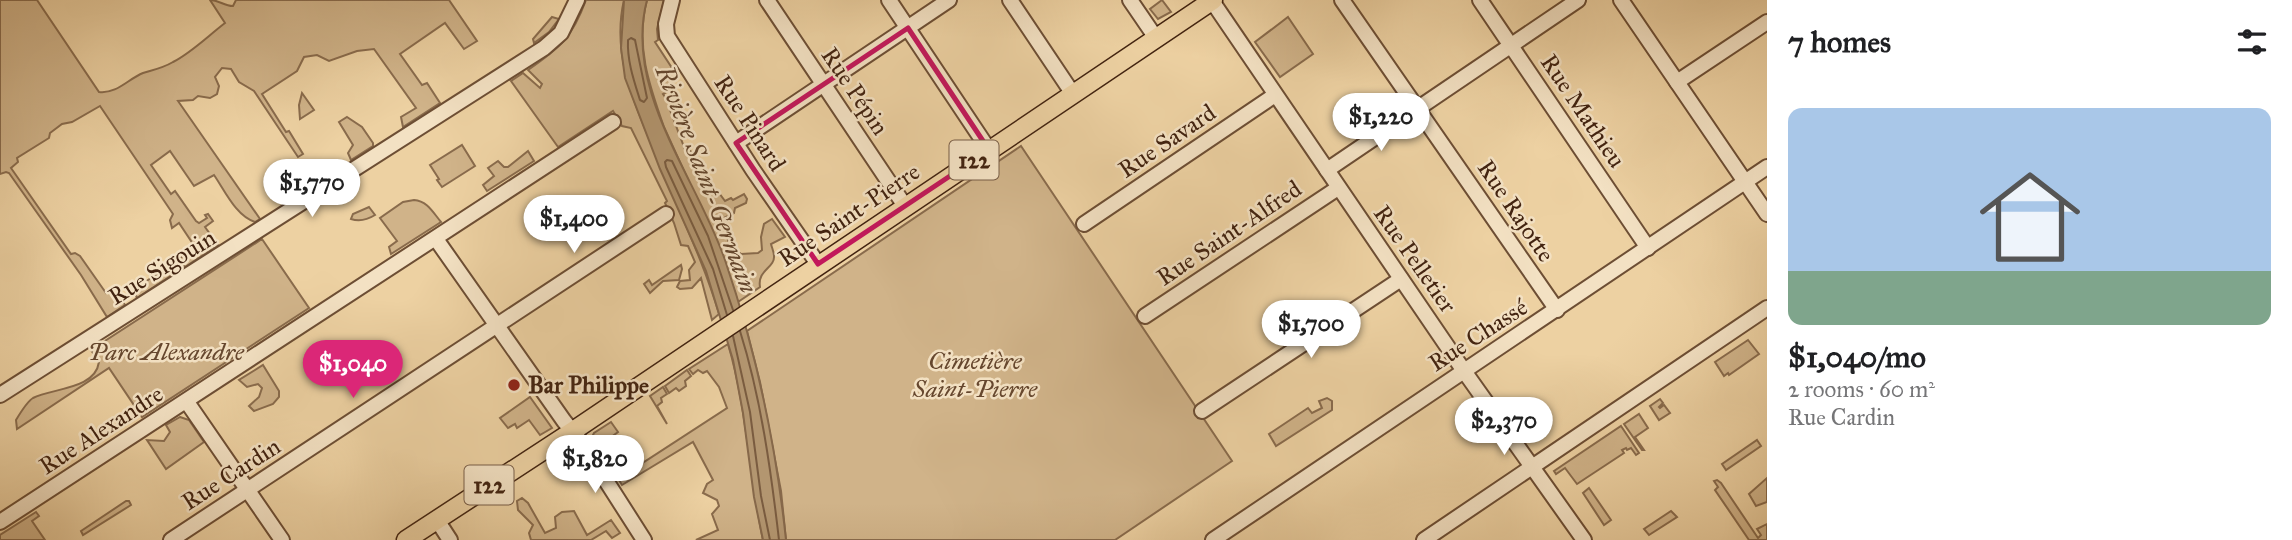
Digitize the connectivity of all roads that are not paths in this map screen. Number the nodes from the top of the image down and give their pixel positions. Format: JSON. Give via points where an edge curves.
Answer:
{"nodes":[{"id":1,"x":577,"y":0,"type":"edge"},
{"id":2,"x":672,"y":0,"type":"edge"},
{"id":3,"x":767,"y":0,"type":"edge"},
{"id":4,"x":889,"y":0,"type":"edge"},
{"id":5,"x":949,"y":0,"type":"edge"},
{"id":6,"x":1010,"y":0,"type":"edge"},
{"id":7,"x":1130,"y":0,"type":"edge"},
{"id":8,"x":1212,"y":0,"type":"edge"},
{"id":9,"x":1342,"y":0,"type":"edge"},
{"id":10,"x":1480,"y":0,"type":"edge"},
{"id":11,"x":1578,"y":0,"type":"edge"},
{"id":12,"x":1621,"y":0,"type":"edge"},
{"id":13,"x":1767,"y":22,"type":"edge"},
{"id":14,"x":908,"y":28,"type":"junction"},
{"id":15,"x":1156,"y":38,"type":"junction"},
{"id":16,"x":1511,"y":46,"type":"junction"},
{"id":17,"x":1677,"y":82,"type":"junction"},
{"id":18,"x":823,"y":85,"type":"junction"},
{"id":19,"x":1073,"y":94,"type":"junction"},
{"id":20,"x":1275,"y":95,"type":"junction"},
{"id":21,"x":1417,"y":108,"type":"junction"},
{"id":22,"x":613,"y":122,"type":"dead end"},
{"id":23,"x":736,"y":144,"type":"junction"},
{"id":24,"x":989,"y":150,"type":"junction"},
{"id":25,"x":1767,"y":167,"type":"edge"},
{"id":26,"x":1326,"y":170,"type":"junction"},
{"id":27,"x":1745,"y":182,"type":"junction"},
{"id":28,"x":1338,"y":188,"type":"junction"},
{"id":29,"x":905,"y":206,"type":"junction"},
{"id":30,"x":666,"y":214,"type":"dead end"},
{"id":31,"x":1767,"y":214,"type":"edge"},
{"id":32,"x":1084,"y":224,"type":"dead end"},
{"id":33,"x":436,"y":239,"type":"junction"},
{"id":34,"x":1648,"y":248,"type":"junction"},
{"id":35,"x":818,"y":264,"type":"junction"},
{"id":36,"x":1401,"y":279,"type":"junction"},
{"id":37,"x":1767,"y":308,"type":"edge"},
{"id":38,"x":1557,"y":310,"type":"junction"},
{"id":39,"x":1145,"y":316,"type":"dead end"},
{"id":40,"x":497,"y":327,"type":"junction"},
{"id":41,"x":1464,"y":371,"type":"junction"},
{"id":42,"x":0,"y":396,"type":"edge"},
{"id":43,"x":187,"y":402,"type":"junction"},
{"id":44,"x":1202,"y":411,"type":"dead end"},
{"id":45,"x":573,"y":431,"type":"junction"},
{"id":46,"x":1532,"y":467,"type":"junction"},
{"id":47,"x":248,"y":490,"type":"junction"},
{"id":48,"x":437,"y":520,"type":"junction"},
{"id":49,"x":0,"y":522,"type":"edge"},
{"id":50,"x":171,"y":540,"type":"edge"},
{"id":51,"x":282,"y":540,"type":"edge"},
{"id":52,"x":406,"y":540,"type":"edge"},
{"id":53,"x":450,"y":540,"type":"edge"},
{"id":54,"x":644,"y":540,"type":"edge"},
{"id":55,"x":1213,"y":540,"type":"edge"},
{"id":56,"x":1423,"y":540,"type":"edge"},
{"id":57,"x":1584,"y":540,"type":"edge"}],
"edges":[{"from":1,"to":42,"type":"street","name":"Rue Sigouin","via":[[561,33],[544,48]]},
{"from":2,"to":23,"type":"street","name":"Rue Pinard","via":[[667,36]]},
{"from":3,"to":18,"type":"street","name":"Rue Pépin"},
{"from":4,"to":14,"type":"street"},
{"from":5,"to":14,"type":"street"},
{"from":6,"to":19,"type":"street"},
{"from":7,"to":15,"type":"street"},
{"from":8,"to":15,"type":"main road","name":"Rue Saint-Pierre","number":"122"},
{"from":8,"to":20,"type":"street","name":"Rue Pelletier"},
{"from":9,"to":21,"type":"street","name":"Rue Rajotte"},
{"from":10,"to":16,"type":"street","name":"Rue Mathieu"},
{"from":11,"to":16,"type":"street","name":"Rue Saint-Alfred"},
{"from":12,"to":17,"type":"street"},
{"from":13,"to":17,"type":"street"},
{"from":14,"to":18,"type":"street"},
{"from":14,"to":24,"type":"street"},
{"from":15,"to":19,"type":"main road","name":"Rue Saint-Pierre","number":"122"},
{"from":16,"to":21,"type":"street","name":"Rue Saint-Alfred"},
{"from":16,"to":34,"type":"street","name":"Rue Mathieu"},
{"from":17,"to":27,"type":"street"},
{"from":18,"to":23,"type":"street"},
{"from":18,"to":29,"type":"street","name":"Rue Pépin"},
{"from":19,"to":24,"type":"main road","name":"Rue Saint-Pierre","number":"122"},
{"from":20,"to":26,"type":"street","name":"Rue Pelletier"},
{"from":20,"to":32,"type":"street","name":"Rue Savard"},
{"from":21,"to":26,"type":"street","name":"Rue Saint-Alfred"},
{"from":21,"to":38,"type":"street","name":"Rue Rajotte"},
{"from":22,"to":33,"type":"street","name":"Rue Alexandre"},
{"from":23,"to":35,"type":"street","name":"Rue Pinard"},
{"from":24,"to":29,"type":"main road","name":"Rue Saint-Pierre","number":"122"},
{"from":25,"to":27,"type":"street","name":"Rue Chassé"},
{"from":26,"to":28,"type":"street","name":"Rue Pelletier"},
{"from":27,"to":31,"type":"street"},
{"from":27,"to":34,"type":"street","name":"Rue Chassé"},
{"from":28,"to":36,"type":"street","name":"Rue Pelletier"},
{"from":28,"to":39,"type":"street","name":"Rue Saint-Alfred"},
{"from":29,"to":35,"type":"main road","name":"Rue Saint-Pierre","number":"122"},
{"from":30,"to":40,"type":"street","name":"Rue Cardin"},
{"from":33,"to":40,"type":"street"},
{"from":33,"to":43,"type":"street","name":"Rue Alexandre"},
{"from":34,"to":38,"type":"street","name":"Rue Chassé"},
{"from":35,"to":45,"type":"main road","name":"Rue Saint-Pierre","number":"122"},
{"from":36,"to":41,"type":"street","name":"Rue Pelletier"},
{"from":36,"to":44,"type":"street"},
{"from":37,"to":46,"type":"street"},
{"from":38,"to":41,"type":"street","name":"Rue Chassé"},
{"from":40,"to":45,"type":"street"},
{"from":40,"to":47,"type":"street","name":"Rue Cardin"},
{"from":41,"to":46,"type":"street","name":"Rue Pelletier"},
{"from":41,"to":55,"type":"street","name":"Rue Chassé"},
{"from":43,"to":47,"type":"street"},
{"from":43,"to":49,"type":"street","name":"Rue Alexandre"},
{"from":45,"to":48,"type":"main road","name":"Rue Saint-Pierre","number":"122"},
{"from":45,"to":54,"type":"street"},
{"from":46,"to":56,"type":"street"},
{"from":46,"to":57,"type":"street","name":"Rue Pelletier"},
{"from":47,"to":50,"type":"street","name":"Rue Cardin"},
{"from":47,"to":51,"type":"street"},
{"from":48,"to":52,"type":"main road","name":"Rue Saint-Pierre","number":"122"},
{"from":48,"to":53,"type":"street"}]}
